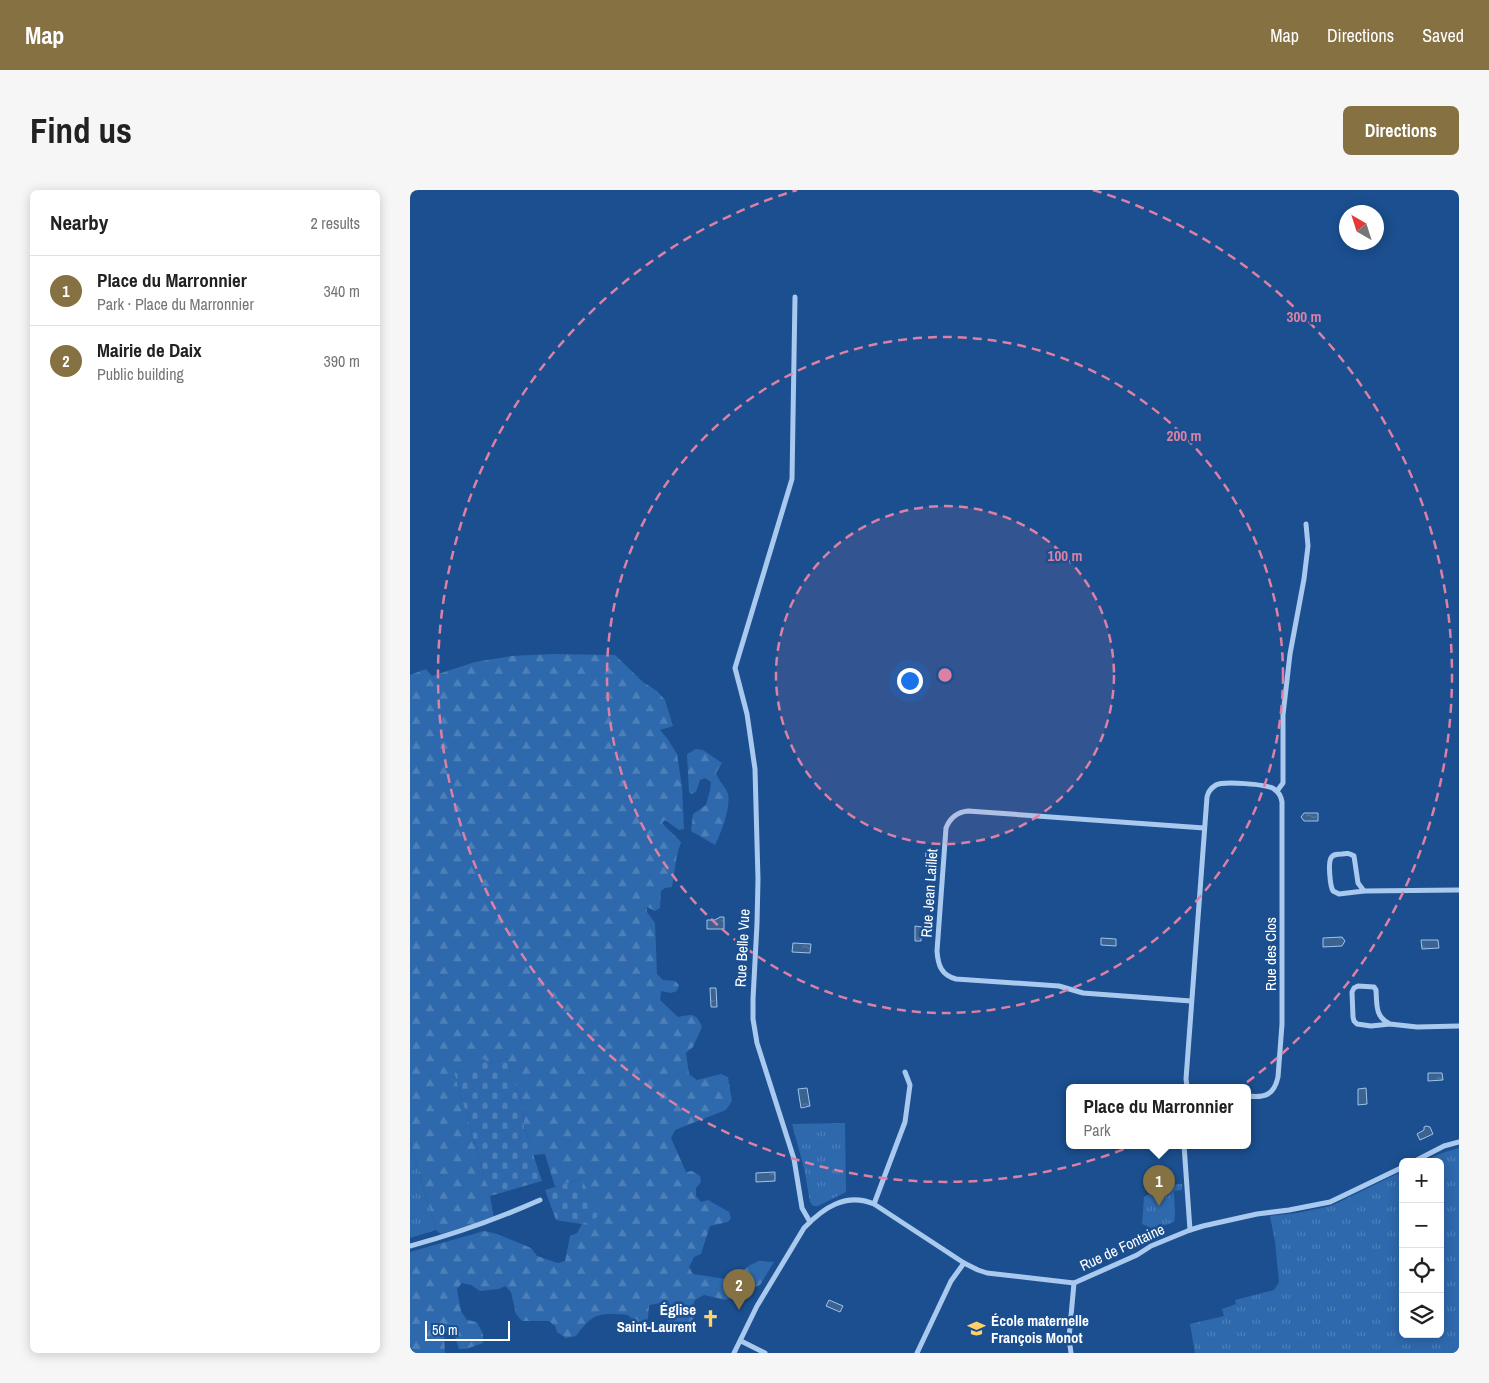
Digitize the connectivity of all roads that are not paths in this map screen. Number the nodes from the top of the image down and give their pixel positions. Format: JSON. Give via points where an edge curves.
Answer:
{"nodes":[{"id":1,"x":795,"y":297,"type":"dead end"},
{"id":2,"x":1306,"y":524,"type":"dead end"},
{"id":3,"x":1277,"y":791,"type":"junction"},
{"id":4,"x":1204,"y":828,"type":"junction"},
{"id":5,"x":1459,"y":890,"type":"edge"},
{"id":6,"x":1364,"y":891,"type":"junction"},
{"id":7,"x":1191,"y":1001,"type":"junction"},
{"id":8,"x":1390,"y":1024,"type":"junction"},
{"id":9,"x":1459,"y":1026,"type":"edge"},
{"id":10,"x":905,"y":1072,"type":"dead end"},
{"id":11,"x":1187,"y":1084,"type":"edge"},
{"id":12,"x":1251,"y":1096,"type":"edge"},
{"id":13,"x":1459,"y":1142,"type":"edge"},
{"id":14,"x":1184,"y":1149,"type":"edge"},
{"id":15,"x":1421,"y":1158,"type":"edge"},
{"id":16,"x":1399,"y":1168,"type":"edge"},
{"id":17,"x":540,"y":1200,"type":"dead end"},
{"id":18,"x":874,"y":1204,"type":"junction"},
{"id":19,"x":810,"y":1222,"type":"junction"},
{"id":20,"x":1190,"y":1230,"type":"junction"},
{"id":21,"x":410,"y":1246,"type":"edge"},
{"id":22,"x":964,"y":1263,"type":"junction"},
{"id":23,"x":1074,"y":1283,"type":"junction"},
{"id":24,"x":740,"y":1341,"type":"junction"},
{"id":25,"x":734,"y":1353,"type":"edge"},
{"id":26,"x":765,"y":1353,"type":"edge"},
{"id":27,"x":917,"y":1353,"type":"edge"},
{"id":28,"x":1071,"y":1353,"type":"edge"}],
"edges":[{"from":1,"to":19,"type":"street","name":"Rue Belle Vue","via":[[792,479],[735,668],[748,714],[755,769],[758,879],[753,979],[755,1031],[794,1159],[802,1208]]},
{"from":2,"to":3,"type":"street","via":[[1308,546],[1290,654],[1283,715],[1282,782]]},
{"from":3,"to":4,"type":"street","via":[[1269,787],[1217,784],[1207,797]]},
{"from":3,"to":12,"type":"street","name":"Rue des Clos","via":[[1282,797],[1283,886],[1282,1024],[1278,1077],[1269,1094]]},
{"from":4,"to":7,"type":"street"},
{"from":4,"to":7,"type":"street","name":"Rue Jean Laillet","via":[[968,811],[959,813],[946,828],[937,951],[943,972],[948,977],[1059,986],[1083,993]]},
{"from":5,"to":6,"type":"street"},
{"from":6,"to":6,"type":"street","via":[[1358,883],[1354,856],[1348,853],[1333,856],[1330,861],[1333,891],[1339,894]]},
{"from":7,"to":11,"type":"street"},
{"from":8,"to":8,"type":"street","via":[[1378,1015],[1374,987],[1354,988],[1354,1021],[1372,1026]]},
{"from":8,"to":9,"type":"street"},
{"from":10,"to":18,"type":"street","via":[[910,1085],[905,1122]]},
{"from":13,"to":15,"type":"street"},
{"from":14,"to":20,"type":"street"},
{"from":16,"to":20,"type":"street","name":"Rue de Fontaine","via":[[1330,1202],[1257,1214]]},
{"from":17,"to":21,"type":"street","via":[[451,1235]]},
{"from":18,"to":19,"type":"street","name":"Rue de Fontaine","via":[[849,1200],[827,1209]]},
{"from":18,"to":22,"type":"street","name":"Rue de Fontaine"},
{"from":19,"to":24,"type":"street","name":"Rue de Fontaine","via":[[798,1236]]},
{"from":20,"to":23,"type":"street","name":"Rue de Fontaine"},
{"from":22,"to":23,"type":"street","name":"Rue de Fontaine","via":[[987,1273]]},
{"from":22,"to":27,"type":"street","via":[[951,1281]]},
{"from":23,"to":28,"type":"street","via":[[1069,1338]]},
{"from":24,"to":25,"type":"street","name":"Rue de Fontaine"},
{"from":24,"to":26,"type":"street"}]}
